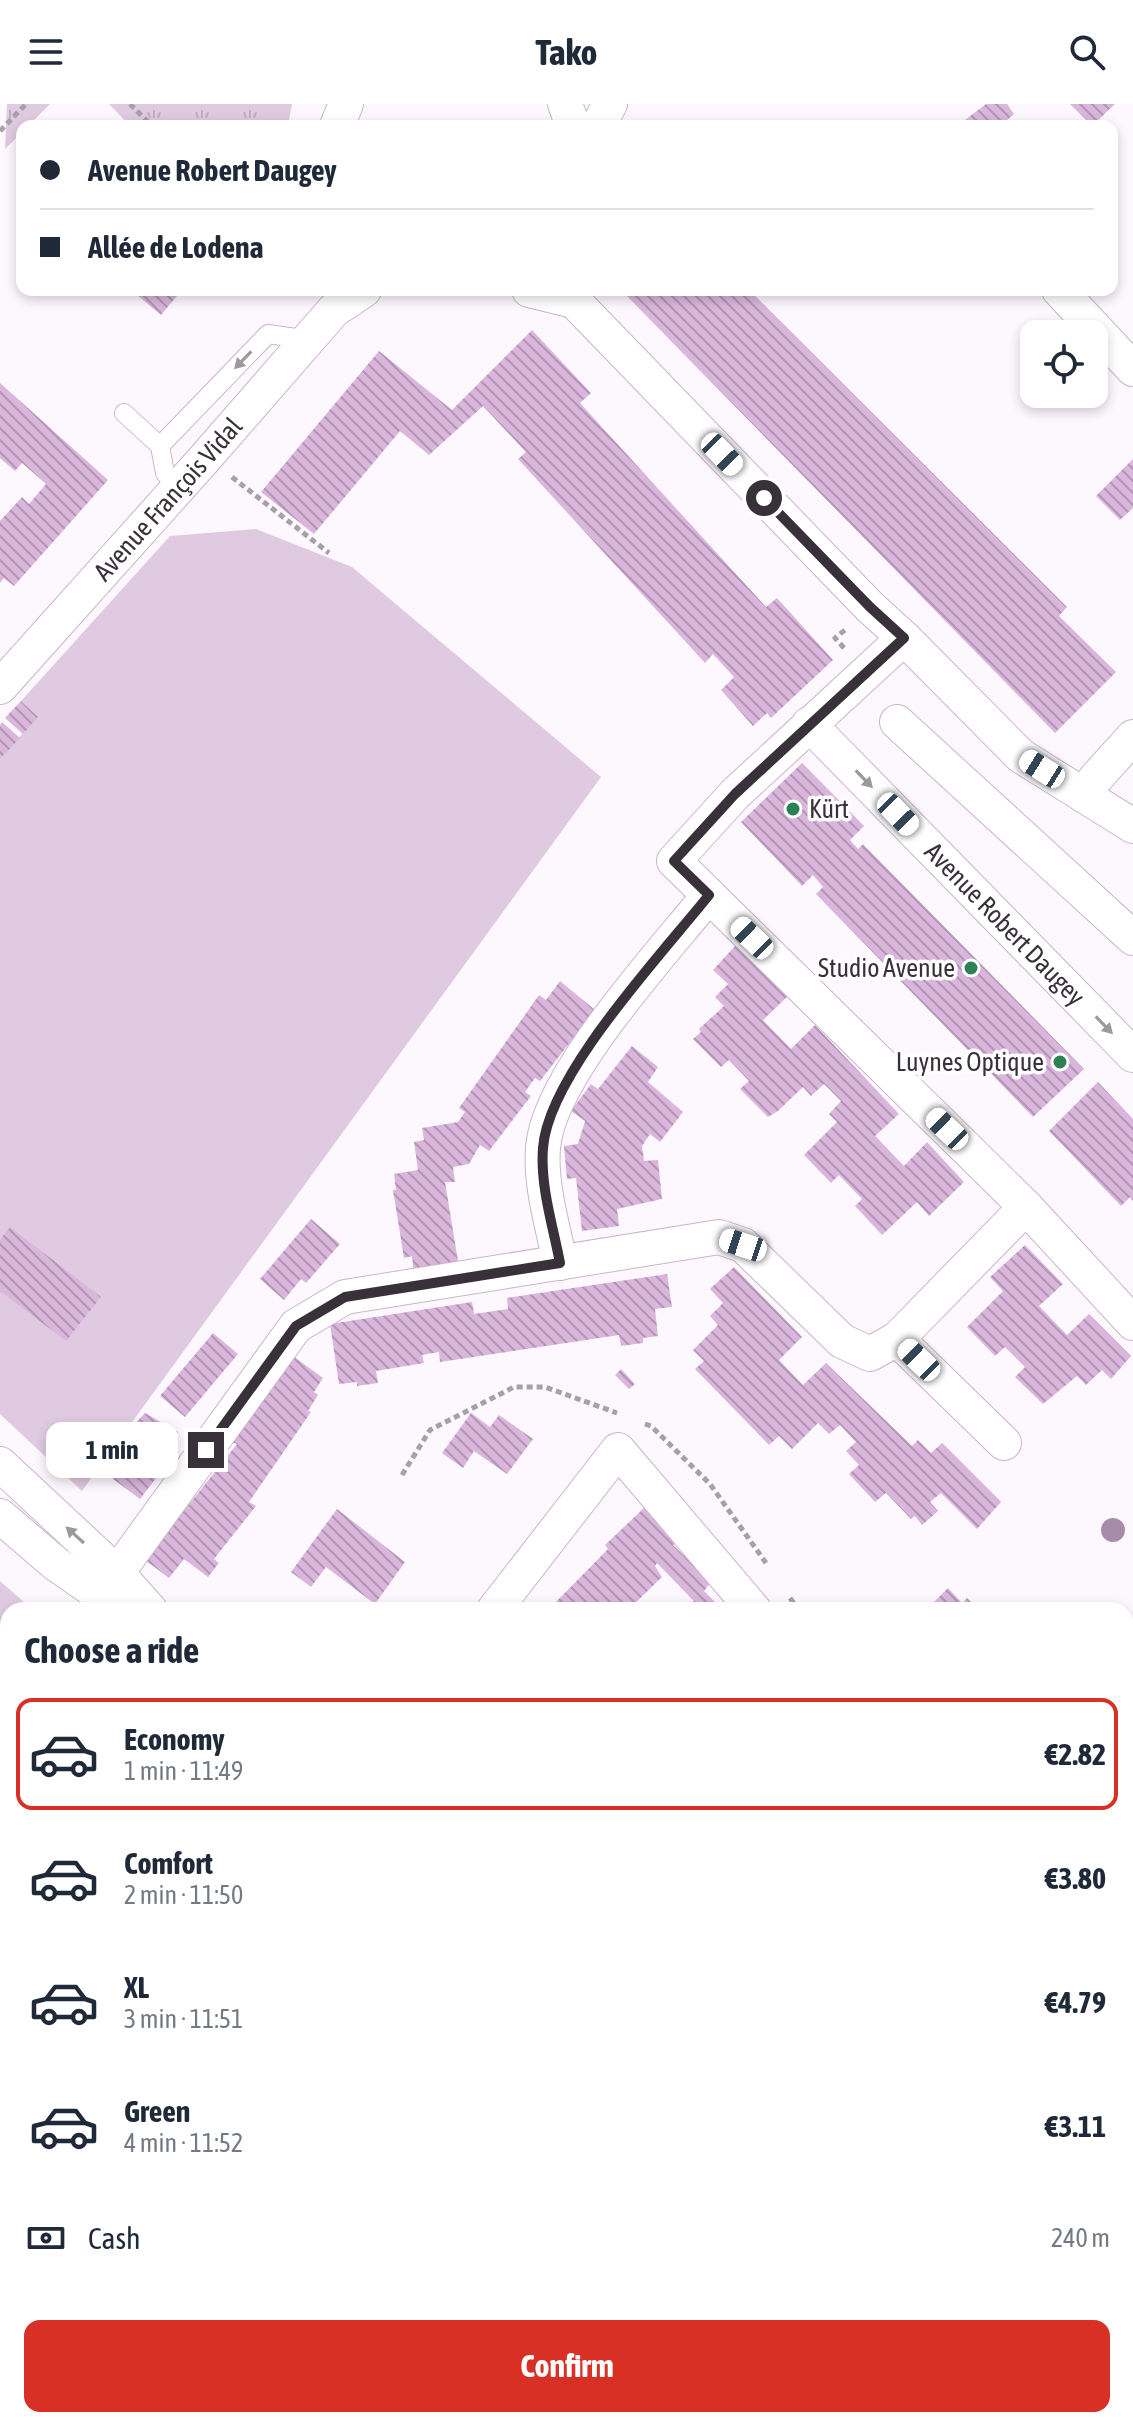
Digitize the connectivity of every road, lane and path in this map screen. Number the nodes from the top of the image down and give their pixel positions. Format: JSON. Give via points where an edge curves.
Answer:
{"nodes":[{"id":1,"x":26,"y":104,"type":"edge"},
{"id":2,"x":130,"y":104,"type":"edge"},
{"id":3,"x":146,"y":120,"type":"edge"},
{"id":4,"x":0,"y":131,"type":"edge"},
{"id":5,"x":572,"y":296,"type":"edge"},
{"id":6,"x":1065,"y":296,"type":"edge"},
{"id":7,"x":334,"y":300,"type":"edge"},
{"id":8,"x":310,"y":340,"type":"junction"},
{"id":9,"x":1133,"y":369,"type":"edge"},
{"id":10,"x":124,"y":413,"type":"dead end"},
{"id":11,"x":160,"y":446,"type":"junction"},
{"id":12,"x":206,"y":457,"type":"junction"},
{"id":13,"x":177,"y":489,"type":"junction"},
{"id":14,"x":329,"y":553,"type":"dead end"},
{"id":15,"x":904,"y":638,"type":"junction"},
{"id":16,"x":0,"y":687,"type":"edge"},
{"id":17,"x":897,"y":722,"type":"dead end"},
{"id":18,"x":809,"y":724,"type":"junction"},
{"id":19,"x":1133,"y":737,"type":"edge"},
{"id":20,"x":1083,"y":795,"type":"junction"},
{"id":21,"x":1133,"y":826,"type":"edge"},
{"id":22,"x":709,"y":895,"type":"junction"},
{"id":23,"x":1133,"y":938,"type":"edge"},
{"id":24,"x":1133,"y":1055,"type":"edge"},
{"id":25,"x":1026,"y":1207,"type":"junction"},
{"id":26,"x":560,"y":1263,"type":"junction"},
{"id":27,"x":1133,"y":1323,"type":"edge"},
{"id":28,"x":897,"y":1339,"type":"junction"},
{"id":29,"x":1004,"y":1443,"type":"dead end"},
{"id":30,"x":0,"y":1464,"type":"edge"},
{"id":31,"x":0,"y":1516,"type":"edge"},
{"id":32,"x":117,"y":1573,"type":"junction"},
{"id":33,"x":111,"y":1602,"type":"edge"},
{"id":34,"x":143,"y":1602,"type":"edge"},
{"id":35,"x":500,"y":1602,"type":"edge"},
{"id":36,"x":747,"y":1602,"type":"edge"}],
"edges":[{"from":1,"to":4,"type":"path"},
{"from":2,"to":3,"type":"path"},
{"from":5,"to":15,"type":"street"},
{"from":6,"to":9,"type":"street"},
{"from":7,"to":8,"type":"street","name":"Avenue François Vidal"},
{"from":8,"to":11,"type":"lane","one_way":true,"via":[[268,334]]},
{"from":8,"to":12,"type":"street","name":"Avenue François Vidal"},
{"from":10,"to":11,"type":"lane"},
{"from":11,"to":13,"type":"lane","via":[[165,473]]},
{"from":12,"to":13,"type":"street","name":"Avenue François Vidal"},
{"from":12,"to":14,"type":"path"},
{"from":13,"to":16,"type":"street","name":"Avenue François Vidal"},
{"from":15,"to":18,"type":"street"},
{"from":15,"to":20,"type":"street","via":[[1021,756]]},
{"from":17,"to":23,"type":"street"},
{"from":18,"to":22,"type":"street","via":[[674,861]]},
{"from":18,"to":24,"type":"street","name":"Avenue Robert Daugey","one_way":true},
{"from":19,"to":20,"type":"street"},
{"from":20,"to":21,"type":"street"},
{"from":22,"to":25,"type":"street"},
{"from":22,"to":26,"type":"street","via":[[596,1036],[554,1104],[543,1147]]},
{"from":25,"to":27,"type":"street"},
{"from":25,"to":28,"type":"street"},
{"from":26,"to":28,"type":"street","via":[[719,1237],[743,1245],[842,1341],[870,1354]]},
{"from":26,"to":32,"type":"street","via":[[345,1297],[296,1326]]},
{"from":28,"to":29,"type":"street"},
{"from":32,"to":30,"type":"street","one_way":true},
{"from":31,"to":33,"type":"street"},
{"from":32,"to":34,"type":"street"},
{"from":35,"to":36,"type":"street","via":[[618,1450]]}]}
